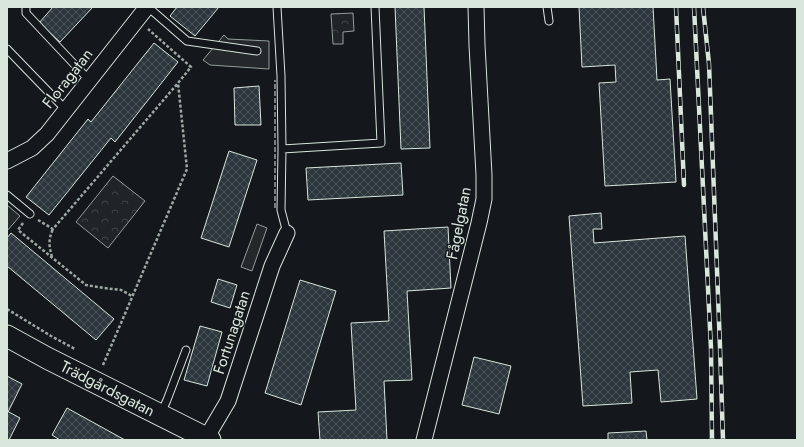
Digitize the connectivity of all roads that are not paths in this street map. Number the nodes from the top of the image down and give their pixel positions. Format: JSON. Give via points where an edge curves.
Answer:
{"nodes":[{"id":1,"x":26,"y":7,"type":"edge"},
{"id":2,"x":147,"y":7,"type":"edge"},
{"id":3,"x":276,"y":7,"type":"edge"},
{"id":4,"x":374,"y":7,"type":"edge"},
{"id":5,"x":476,"y":7,"type":"edge"},
{"id":6,"x":547,"y":7,"type":"edge"},
{"id":7,"x":549,"y":21,"type":"dead end"},
{"id":8,"x":7,"y":49,"type":"edge"},
{"id":9,"x":257,"y":51,"type":"dead end"},
{"id":10,"x":89,"y":80,"type":"junction"},
{"id":11,"x":66,"y":110,"type":"junction"},
{"id":12,"x":282,"y":149,"type":"junction"},
{"id":13,"x":7,"y":161,"type":"edge"},
{"id":14,"x":7,"y":195,"type":"edge"},
{"id":15,"x":30,"y":214,"type":"road end"},
{"id":16,"x":287,"y":233,"type":"joint"},
{"id":17,"x":7,"y":336,"type":"edge"},
{"id":18,"x":186,"y":350,"type":"dead end"},
{"id":19,"x":160,"y":415,"type":"junction"},
{"id":20,"x":207,"y":439,"type":"edge"},
{"id":21,"x":424,"y":440,"type":"edge"}],
"edges":[{"from":1,"to":10,"type":"lane","via":[[26,13]]},
{"from":2,"to":9,"type":"lane","via":[[187,41]]},
{"from":2,"to":10,"type":"street","name":"Floragatan"},
{"from":3,"to":12,"type":"lane","via":[[281,76]]},
{"from":4,"to":12,"type":"lane","via":[[381,143]]},
{"from":5,"to":21,"type":"street","name":"Fågelgatan","via":[[484,199]]},
{"from":6,"to":7,"type":"lane"},
{"from":8,"to":11,"type":"lane"},
{"from":10,"to":11,"type":"street","name":"Floragatan"},
{"from":11,"to":13,"type":"street","name":"Floragatan","via":[[32,148]]},
{"from":12,"to":16,"type":"lane","via":[[281,210]]},
{"from":14,"to":15,"type":"lane"},
{"from":16,"to":20,"type":"street","name":"Fortunagatan","via":[[272,266],[228,401]]},
{"from":17,"to":19,"type":"street","name":"Trädgårdsgatan"},
{"from":18,"to":19,"type":"lane"},
{"from":19,"to":20,"type":"street","name":"Trädgårdsgatan"}]}
